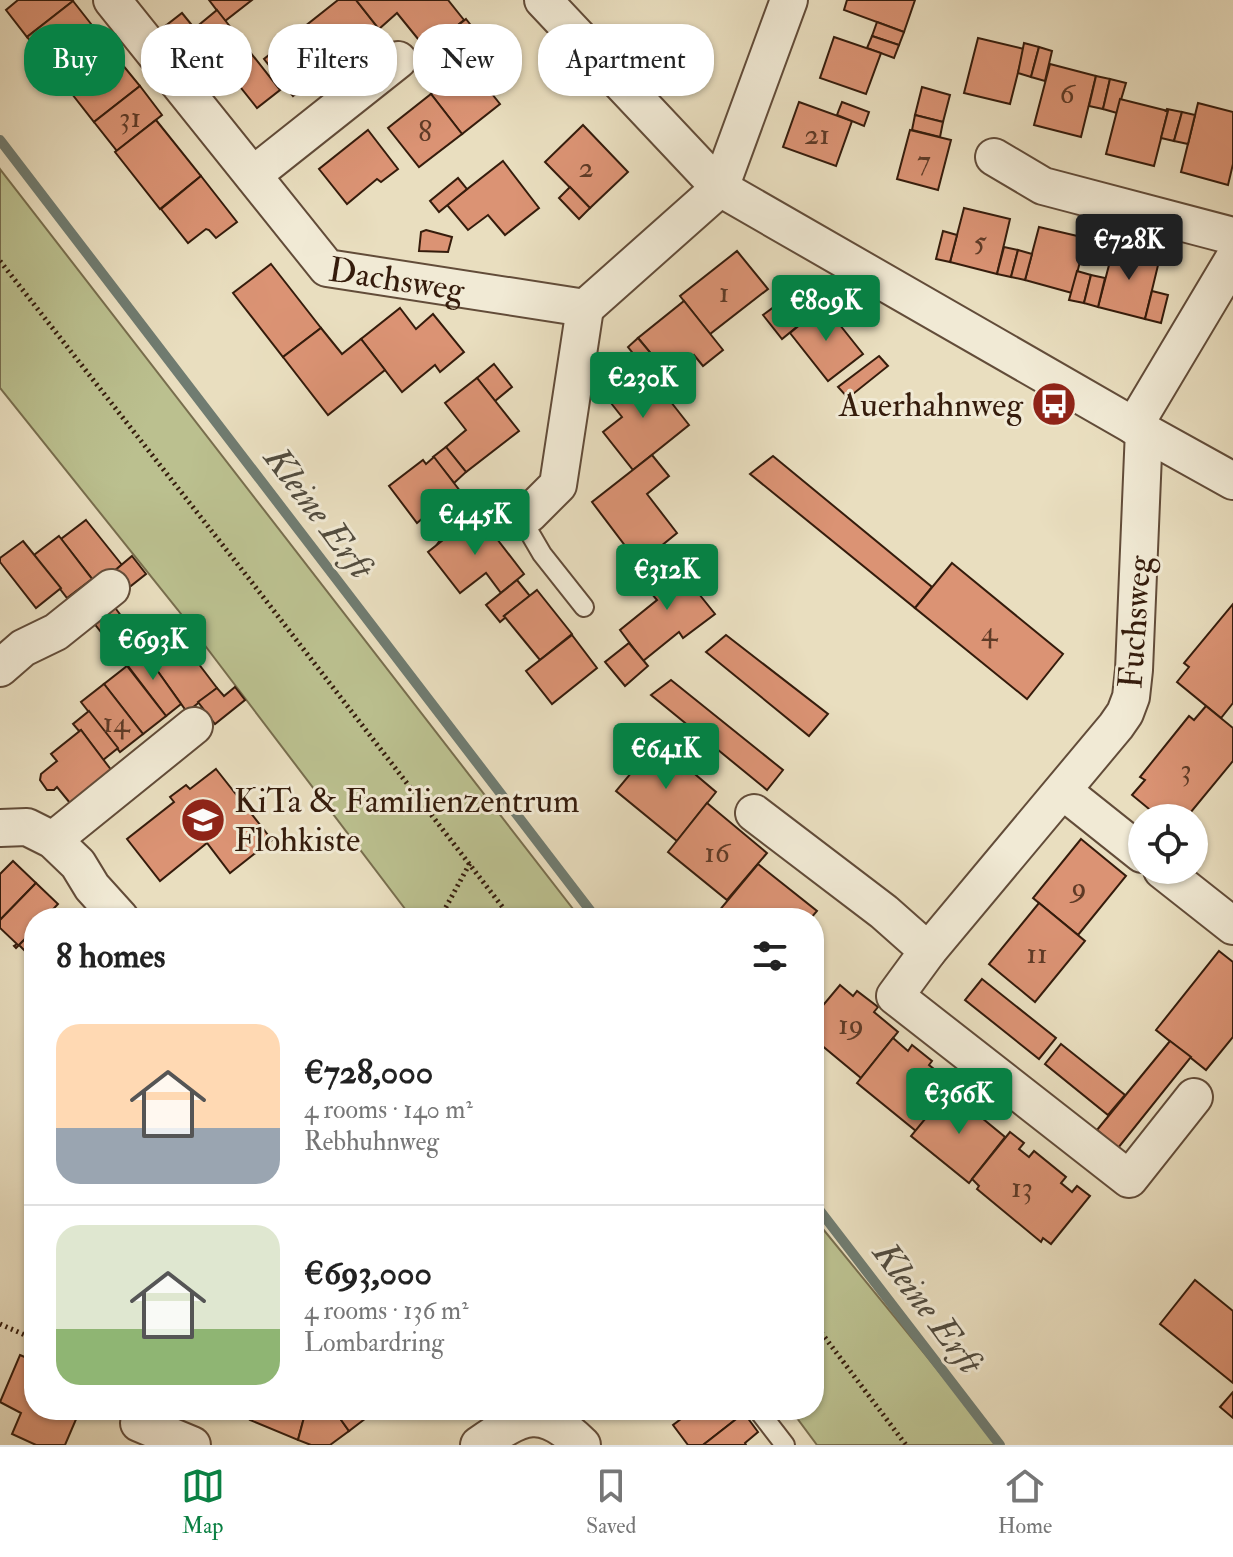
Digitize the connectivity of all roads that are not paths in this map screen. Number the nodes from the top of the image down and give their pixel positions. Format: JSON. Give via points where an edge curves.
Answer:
{"nodes":[{"id":1,"x":112,"y":0,"type":"edge"},
{"id":2,"x":543,"y":0,"type":"edge"},
{"id":3,"x":789,"y":0,"type":"edge"},
{"id":4,"x":398,"y":60,"type":"dead end"},
{"id":5,"x":994,"y":157,"type":"dead end"},
{"id":6,"x":253,"y":175,"type":"junction"},
{"id":7,"x":720,"y":188,"type":"junction"},
{"id":8,"x":1233,"y":236,"type":"edge"},
{"id":9,"x":1233,"y":260,"type":"edge"},
{"id":10,"x":585,"y":308,"type":"junction"},
{"id":11,"x":1139,"y":428,"type":"junction"},
{"id":12,"x":1233,"y":481,"type":"edge"},
{"id":13,"x":529,"y":514,"type":"joint"},
{"id":14,"x":111,"y":588,"type":"dead end"},
{"id":15,"x":584,"y":607,"type":"dead end"},
{"id":16,"x":0,"y":668,"type":"edge"},
{"id":17,"x":194,"y":726,"type":"dead end"},
{"id":18,"x":1063,"y":791,"type":"junction"},
{"id":19,"x":754,"y":813,"type":"dead end"},
{"id":20,"x":0,"y":828,"type":"edge"},
{"id":21,"x":53,"y":840,"type":"junction"},
{"id":22,"x":1128,"y":843,"type":"edge"},
{"id":23,"x":1180,"y":884,"type":"edge"},
{"id":24,"x":111,"y":908,"type":"edge"},
{"id":25,"x":1233,"y":926,"type":"edge"},
{"id":26,"x":928,"y":951,"type":"junction"},
{"id":27,"x":1194,"y":1097,"type":"dead end"},
{"id":28,"x":516,"y":1420,"type":"edge"},
{"id":29,"x":548,"y":1420,"type":"edge"},
{"id":30,"x":766,"y":1420,"type":"edge"},
{"id":31,"x":136,"y":1426,"type":"edge"},
{"id":32,"x":192,"y":1445,"type":"edge"},
{"id":33,"x":479,"y":1445,"type":"edge"},
{"id":34,"x":582,"y":1445,"type":"edge"},
{"id":35,"x":785,"y":1445,"type":"edge"}],
"edges":[{"from":1,"to":6,"type":"street","name":"Dachsweg"},
{"from":2,"to":7,"type":"street"},
{"from":3,"to":7,"type":"street"},
{"from":4,"to":6,"type":"street"},
{"from":5,"to":8,"type":"street","via":[[1043,186]]},
{"from":6,"to":10,"type":"street","name":"Dachsweg","via":[[327,268]]},
{"from":7,"to":10,"type":"street"},
{"from":7,"to":11,"type":"street"},
{"from":9,"to":11,"type":"street"},
{"from":10,"to":13,"type":"street","via":[[558,485]]},
{"from":11,"to":12,"type":"street"},
{"from":11,"to":18,"type":"street","name":"Fuchsweg","via":[[1131,697],[1116,726]]},
{"from":13,"to":15,"type":"lane","via":[[528,530],[542,554]]},
{"from":14,"to":16,"type":"street"},
{"from":17,"to":21,"type":"street"},
{"from":18,"to":22,"type":"street"},
{"from":18,"to":26,"type":"street","name":"Fuchsweg"},
{"from":19,"to":26,"type":"street"},
{"from":20,"to":21,"type":"street","via":[[27,827]]},
{"from":21,"to":24,"type":"street"},
{"from":23,"to":25,"type":"street"},
{"from":26,"to":27,"type":"street","name":"Fuchsweg","via":[[895,996],[1129,1179]]},
{"from":28,"to":33,"type":"street"},
{"from":29,"to":34,"type":"street","via":[[559,1423]]},
{"from":30,"to":35,"type":"lane"},
{"from":31,"to":32,"type":"street"}]}
